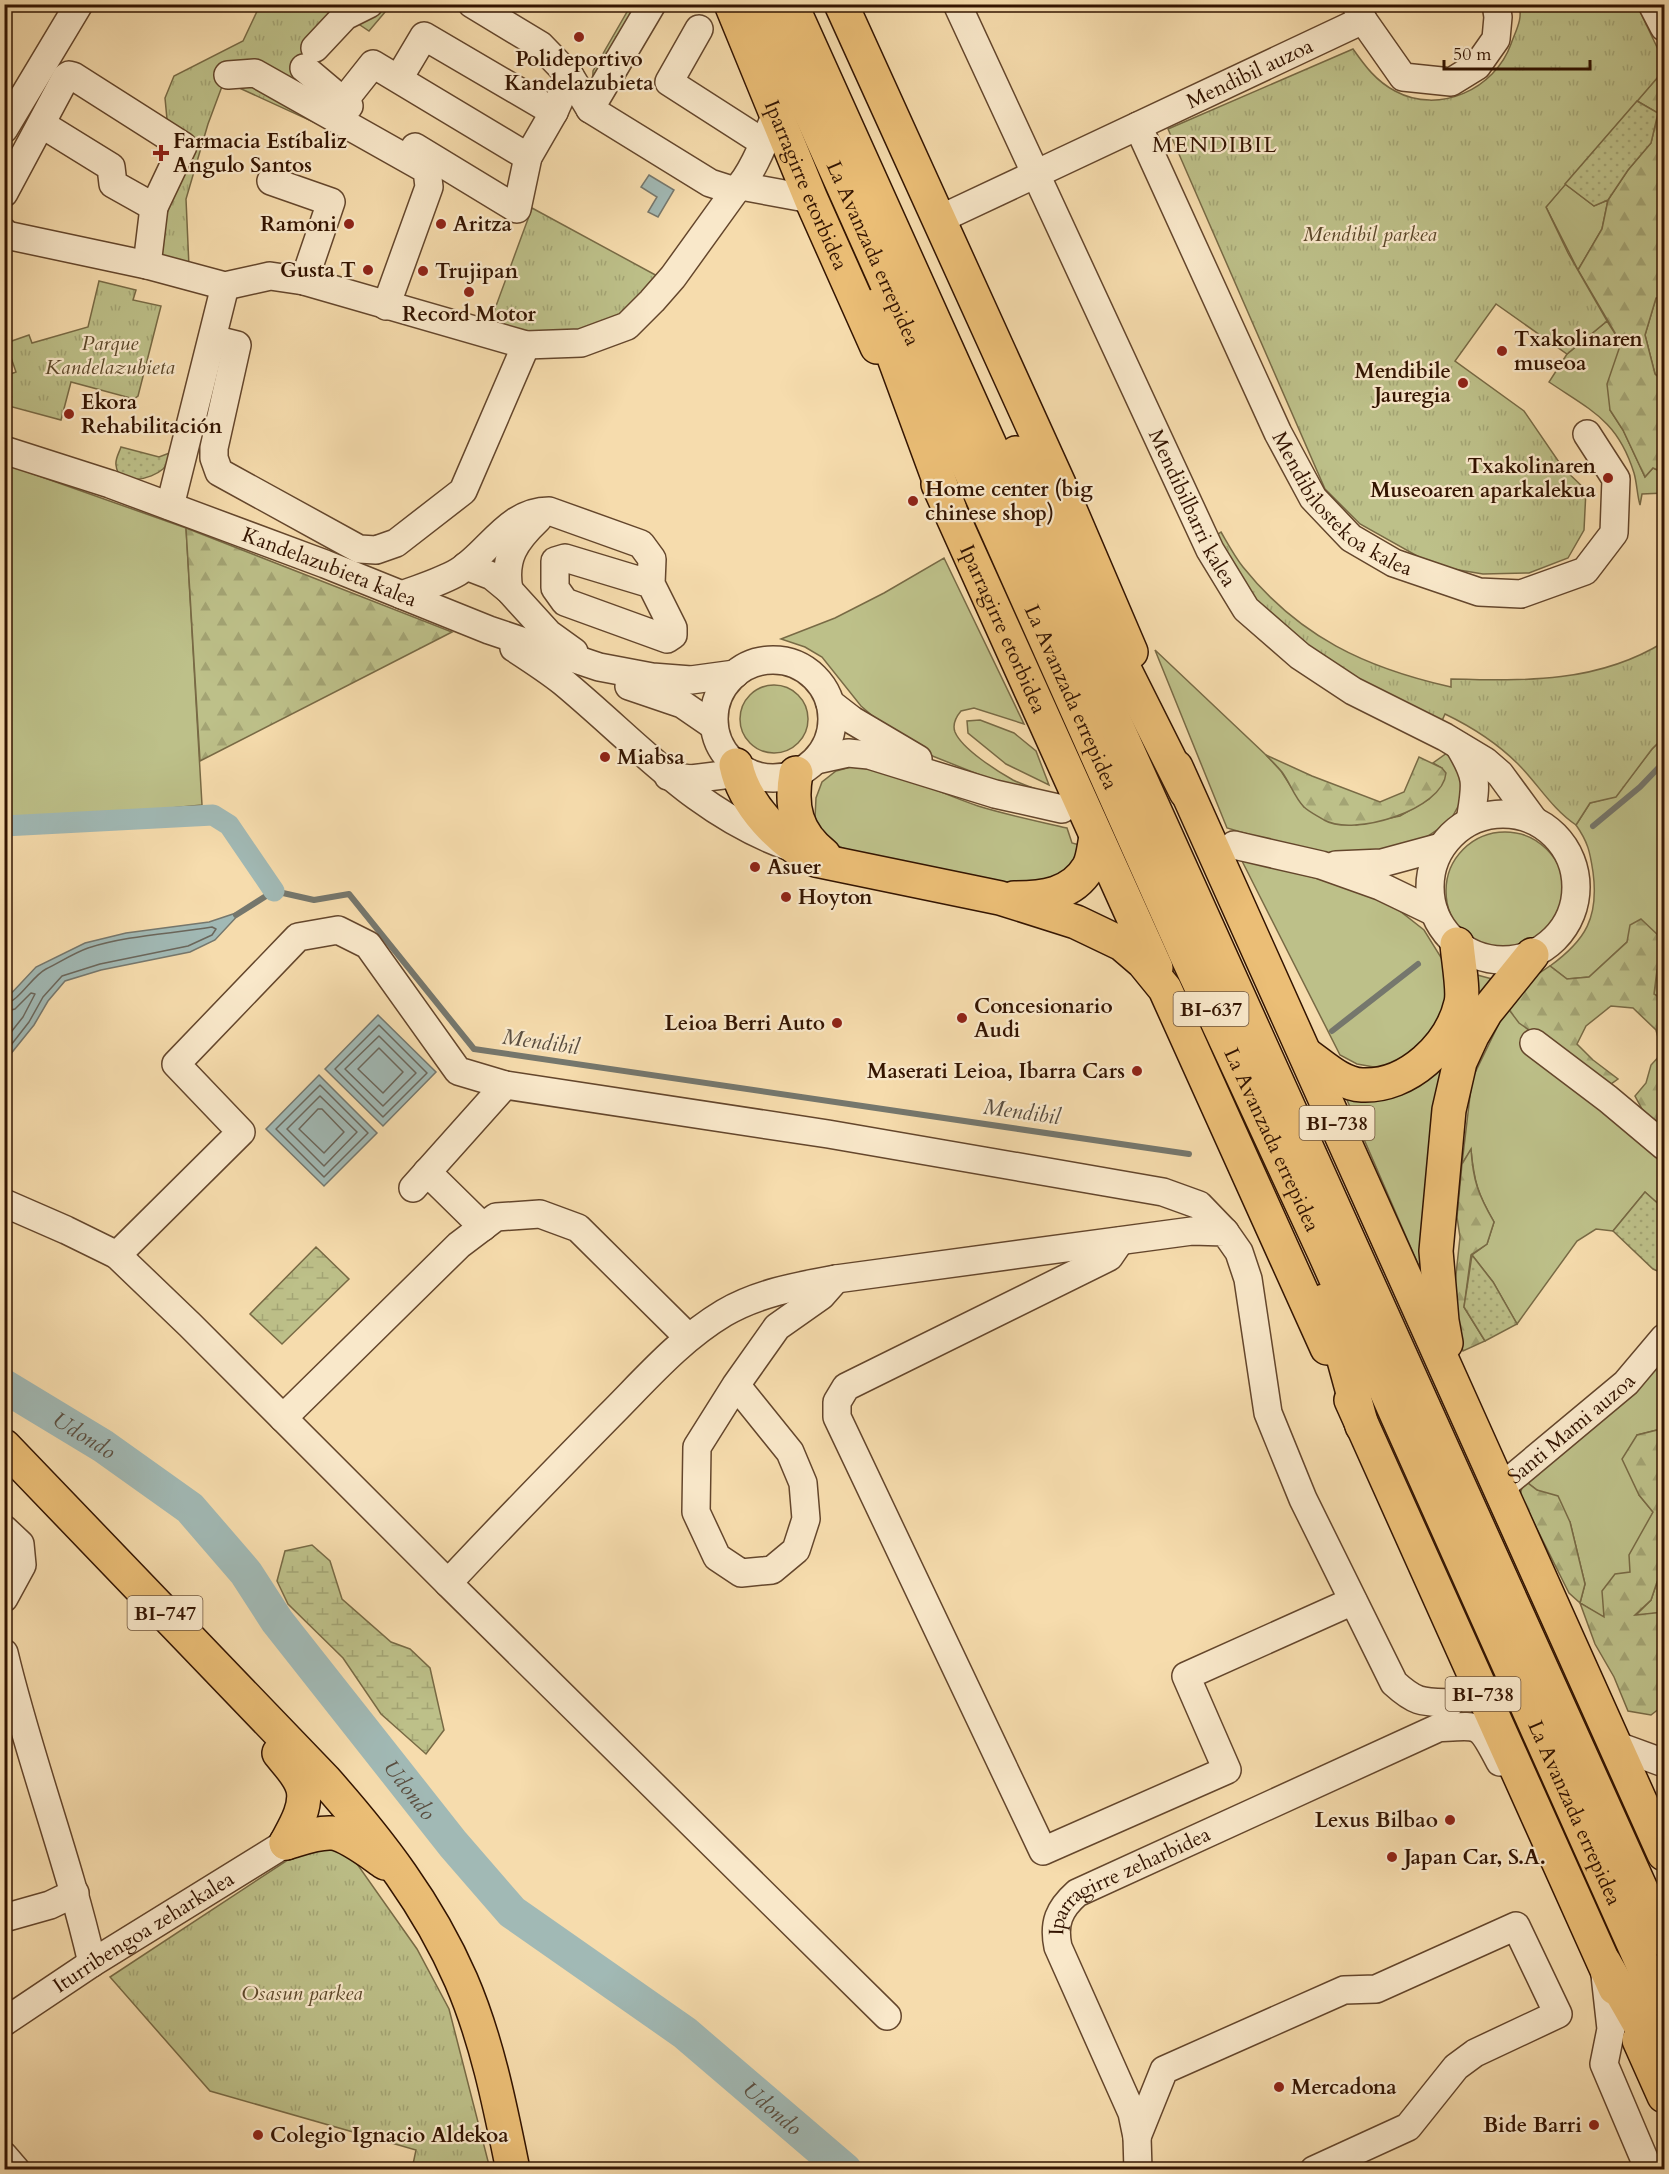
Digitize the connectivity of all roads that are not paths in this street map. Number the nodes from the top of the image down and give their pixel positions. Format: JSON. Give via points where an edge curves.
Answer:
{"nodes":[{"id":1,"x":79,"y":4,"type":"edge"},
{"id":2,"x":369,"y":4,"type":"edge"},
{"id":3,"x":472,"y":4,"type":"edge"},
{"id":4,"x":652,"y":4,"type":"edge"},
{"id":5,"x":731,"y":4,"type":"edge"},
{"id":6,"x":762,"y":4,"type":"edge"},
{"id":7,"x":791,"y":4,"type":"edge"},
{"id":8,"x":841,"y":4,"type":"edge"},
{"id":9,"x":957,"y":4,"type":"edge"},
{"id":10,"x":1652,"y":4,"type":"edge"},
{"id":11,"x":1359,"y":12,"type":"edge"},
{"id":12,"x":1490,"y":19,"type":"edge"},
{"id":13,"x":1665,"y":27,"type":"edge"},
{"id":14,"x":699,"y":29,"type":"dead end"},
{"id":15,"x":782,"y":47,"type":"junction"},
{"id":16,"x":228,"y":75,"type":"dead end"},
{"id":17,"x":570,"y":76,"type":"junction"},
{"id":18,"x":399,"y":78,"type":"junction"},
{"id":19,"x":827,"y":85,"type":"junction"},
{"id":20,"x":356,"y":106,"type":"junction"},
{"id":21,"x":590,"y":109,"type":"junction"},
{"id":22,"x":43,"y":125,"type":"junction"},
{"id":23,"x":1138,"y":126,"type":"junction"},
{"id":24,"x":770,"y":128,"type":"junction"},
{"id":25,"x":4,"y":129,"type":"edge"},
{"id":26,"x":546,"y":138,"type":"junction"},
{"id":27,"x":1035,"y":175,"type":"junction"},
{"id":28,"x":271,"y":181,"type":"dead end"},
{"id":29,"x":738,"y":189,"type":"junction"},
{"id":30,"x":4,"y":193,"type":"edge"},
{"id":31,"x":800,"y":197,"type":"junction"},
{"id":32,"x":154,"y":207,"type":"junction"},
{"id":33,"x":940,"y":219,"type":"junction"},
{"id":34,"x":5,"y":234,"type":"edge"},
{"id":35,"x":147,"y":265,"type":"junction"},
{"id":36,"x":304,"y":281,"type":"junction"},
{"id":37,"x":225,"y":286,"type":"junction"},
{"id":38,"x":386,"y":306,"type":"junction"},
{"id":39,"x":213,"y":339,"type":"junction"},
{"id":40,"x":526,"y":345,"type":"junction"},
{"id":41,"x":1587,"y":434,"type":"dead end"},
{"id":42,"x":4,"y":450,"type":"edge"},
{"id":43,"x":170,"y":506,"type":"junction"},
{"id":44,"x":950,"y":510,"type":"junction"},
{"id":45,"x":549,"y":511,"type":"junction"},
{"id":46,"x":461,"y":570,"type":"junction"},
{"id":47,"x":651,"y":584,"type":"dead end"},
{"id":48,"x":509,"y":590,"type":"junction"},
{"id":49,"x":402,"y":595,"type":"junction"},
{"id":50,"x":442,"y":612,"type":"junction"},
{"id":51,"x":489,"y":630,"type":"junction"},
{"id":52,"x":600,"y":667,"type":"junction"},
{"id":53,"x":735,"y":674,"type":"junction"},
{"id":54,"x":830,"y":703,"type":"junction"},
{"id":55,"x":714,"y":726,"type":"junction"},
{"id":56,"x":1459,"y":746,"type":"junction"},
{"id":57,"x":806,"y":767,"type":"junction"},
{"id":58,"x":740,"y":770,"type":"junction"},
{"id":59,"x":668,"y":776,"type":"junction"},
{"id":60,"x":1186,"y":792,"type":"junction"},
{"id":61,"x":995,"y":794,"type":"junction"},
{"id":62,"x":1062,"y":809,"type":"dead end"},
{"id":63,"x":1533,"y":819,"type":"junction"},
{"id":64,"x":1470,"y":821,"type":"junction"},
{"id":65,"x":1096,"y":837,"type":"junction"},
{"id":66,"x":1234,"y":845,"type":"dead end"},
{"id":67,"x":1441,"y":847,"type":"junction"},
{"id":68,"x":797,"y":850,"type":"junction"},
{"id":69,"x":1321,"y":865,"type":"junction"},
{"id":70,"x":837,"y":866,"type":"junction"},
{"id":71,"x":1000,"y":898,"type":"junction"},
{"id":72,"x":1434,"y":912,"type":"junction"},
{"id":73,"x":1457,"y":944,"type":"junction"},
{"id":74,"x":1186,"y":954,"type":"junction"},
{"id":75,"x":1532,"y":955,"type":"junction"},
{"id":76,"x":1165,"y":989,"type":"junction"},
{"id":77,"x":1534,"y":1043,"type":"dead end"},
{"id":78,"x":1306,"y":1054,"type":"junction"},
{"id":79,"x":505,"y":1085,"type":"junction"},
{"id":80,"x":1665,"y":1146,"type":"edge"},
{"id":81,"x":4,"y":1203,"type":"edge"},
{"id":82,"x":483,"y":1227,"type":"junction"},
{"id":83,"x":1225,"y":1232,"type":"junction"},
{"id":84,"x":1120,"y":1240,"type":"junction"},
{"id":85,"x":117,"y":1255,"type":"junction"},
{"id":86,"x":836,"y":1279,"type":"junction"},
{"id":87,"x":688,"y":1337,"type":"junction"},
{"id":88,"x":1665,"y":1338,"type":"edge"},
{"id":89,"x":736,"y":1385,"type":"junction"},
{"id":90,"x":1453,"y":1386,"type":"junction"},
{"id":91,"x":283,"y":1418,"type":"junction"},
{"id":92,"x":1362,"y":1426,"type":"junction"},
{"id":93,"x":4,"y":1446,"type":"edge"},
{"id":94,"x":1499,"y":1489,"type":"junction"},
{"id":95,"x":4,"y":1528,"type":"edge"},
{"id":96,"x":448,"y":1583,"type":"junction"},
{"id":97,"x":4,"y":1598,"type":"edge"},
{"id":98,"x":1353,"y":1601,"type":"junction"},
{"id":99,"x":1461,"y":1644,"type":"junction"},
{"id":100,"x":202,"y":1651,"type":"junction"},
{"id":101,"x":4,"y":1653,"type":"edge"},
{"id":102,"x":1450,"y":1702,"type":"junction"},
{"id":103,"x":11,"y":1706,"type":"edge"},
{"id":104,"x":1438,"y":1728,"type":"junction"},
{"id":105,"x":1616,"y":1745,"type":"junction"},
{"id":106,"x":1665,"y":1762,"type":"edge"},
{"id":107,"x":325,"y":1780,"type":"junction"},
{"id":108,"x":297,"y":1840,"type":"junction"},
{"id":109,"x":1665,"y":1854,"type":"edge"},
{"id":110,"x":403,"y":1875,"type":"junction"},
{"id":111,"x":1565,"y":1876,"type":"junction"},
{"id":112,"x":75,"y":1893,"type":"junction"},
{"id":113,"x":4,"y":1918,"type":"edge"},
{"id":114,"x":1665,"y":1940,"type":"edge"},
{"id":115,"x":1604,"y":1962,"type":"junction"},
{"id":116,"x":92,"y":1963,"type":"junction"},
{"id":117,"x":1665,"y":2012,"type":"edge"},
{"id":118,"x":887,"y":2016,"type":"dead end"},
{"id":119,"x":4,"y":2022,"type":"edge"},
{"id":120,"x":1665,"y":2067,"type":"edge"},
{"id":121,"x":1665,"y":2096,"type":"edge"},
{"id":122,"x":1137,"y":2137,"type":"junction"},
{"id":123,"x":4,"y":2157,"type":"edge"},
{"id":124,"x":16,"y":2169,"type":"edge"},
{"id":125,"x":513,"y":2169,"type":"edge"},
{"id":126,"x":1138,"y":2169,"type":"edge"},
{"id":127,"x":1314,"y":2169,"type":"edge"},
{"id":128,"x":1649,"y":2169,"type":"edge"}],
"edges":[{"from":1,"to":25,"type":"street"},
{"from":2,"to":20,"type":"street","via":[[345,16],[310,58]]},
{"from":3,"to":17,"type":"street","via":[[540,45]]},
{"from":4,"to":21,"type":"street"},
{"from":5,"to":24,"type":"main road","name":"Iparragirre etorbidea"},
{"from":6,"to":15,"type":"main road","name":"La Avanzada errepidea","number":"BI-637"},
{"from":7,"to":19,"type":"main road","name":"La Avanzada errepidea","number":"BI-637"},
{"from":8,"to":33,"type":"main road"},
{"from":9,"to":27,"type":"street","name":"Mendibilbarri kalea"},
{"from":10,"to":13,"type":"street"},
{"from":11,"to":12,"type":"street","name":"Mendibil auzoa","via":[[1403,77],[1451,82],[1477,66],[1496,39]]},
{"from":11,"to":23,"type":"street","name":"Mendibil auzoa"},
{"from":14,"to":24,"type":"street","via":[[669,82]]},
{"from":15,"to":44,"type":"main road"},
{"from":15,"to":74,"type":"main road","name":"La Avanzada errepidea","number":"BI-637"},
{"from":16,"to":38,"type":"street","via":[[255,73],[427,170],[429,187]]},
{"from":17,"to":21,"type":"street"},
{"from":17,"to":26,"type":"street"},
{"from":18,"to":20,"type":"street","via":[[373,64]]},
{"from":18,"to":26,"type":"street"},
{"from":18,"to":26,"type":"street","via":[[424,36]]},
{"from":19,"to":60,"type":"main road","via":[[901,211],[1020,461]]},
{"from":19,"to":114,"type":"main road","name":"La Avanzada errepidea","number":"BI-637"},
{"from":20,"to":26,"type":"street","via":[[517,209]]},
{"from":21,"to":29,"type":"street","via":[[710,183]]},
{"from":22,"to":30,"type":"street"},
{"from":22,"to":32,"type":"street","via":[[111,167],[112,184]]},
{"from":22,"to":32,"type":"street","via":[[69,75],[183,146]]},
{"from":23,"to":27,"type":"street","name":"Mendibil auzoa"},
{"from":23,"to":41,"type":"street","name":"Mendibilostekoa kalea","via":[[1278,433],[1313,498],[1351,538],[1394,563],[1479,592],[1521,594],[1585,571],[1614,533],[1616,478]]},
{"from":24,"to":29,"type":"street"},
{"from":24,"to":31,"type":"main road","name":"Iparragirre etorbidea"},
{"from":27,"to":33,"type":"street","name":"Mendibil auzoa"},
{"from":27,"to":56,"type":"street","name":"Mendibilbarri kalea","via":[[1210,550],[1246,609],[1300,656],[1353,691]]},
{"from":28,"to":36,"type":"street","via":[[332,202]]},
{"from":29,"to":31,"type":"street"},
{"from":29,"to":40,"type":"street","via":[[674,277],[627,326],[581,343]]},
{"from":31,"to":44,"type":"main road","name":"Iparragirre etorbidea"},
{"from":32,"to":35,"type":"street"},
{"from":33,"to":60,"type":"main road","via":[[1059,484]]},
{"from":34,"to":35,"type":"street"},
{"from":35,"to":37,"type":"street"},
{"from":36,"to":37,"type":"street","via":[[270,276]]},
{"from":36,"to":38,"type":"street"},
{"from":37,"to":39,"type":"street"},
{"from":38,"to":40,"type":"street"},
{"from":39,"to":40,"type":"street","name":"Kandelazubieta kalea","via":[[237,345],[214,448],[219,472],[359,549],[376,550],[396,543],[463,491]]},
{"from":39,"to":43,"type":"street"},
{"from":42,"to":43,"type":"street","name":"Kandelazubieta kalea"},
{"from":43,"to":49,"type":"street","name":"Kandelazubieta kalea"},
{"from":44,"to":65,"type":"main road","name":"Iparragirre etorbidea"},
{"from":45,"to":46,"type":"street","via":[[525,515]]},
{"from":45,"to":47,"type":"street","via":[[641,544],[652,559]]},
{"from":45,"to":48,"type":"street","via":[[526,531],[510,554]]},
{"from":46,"to":48,"type":"street","via":[[492,576]]},
{"from":46,"to":49,"type":"street"},
{"from":46,"to":50,"type":"street","via":[[447,593]]},
{"from":48,"to":52,"type":"street","via":[[549,634]]},
{"from":49,"to":50,"type":"street","name":"Kandelazubieta kalea"},
{"from":50,"to":51,"type":"street","name":"Kandelazubieta kalea"},
{"from":51,"to":52,"type":"street","name":"Kandelazubieta kalea"},
{"from":51,"to":55,"type":"street","name":"Kandelazubieta kalea","via":[[555,663],[682,704]]},
{"from":51,"to":59,"type":"street","via":[[562,681]]},
{"from":52,"to":53,"type":"street","name":"Kandelazubieta kalea","via":[[692,680]]},
{"from":53,"to":54,"type":"street","via":[[758,662],[790,663],[817,680]]},
{"from":53,"to":55,"type":"street","via":[[718,697]]},
{"from":54,"to":57,"type":"street","via":[[828,739]]},
{"from":54,"to":61,"type":"street","via":[[905,752]]},
{"from":55,"to":58,"type":"street","via":[[721,748]]},
{"from":56,"to":63,"type":"street","name":"Mendibilbarri kalea","via":[[1500,774]]},
{"from":56,"to":64,"type":"street","via":[[1476,782]]},
{"from":57,"to":58,"type":"street","via":[[771,778]]},
{"from":57,"to":61,"type":"street","via":[[848,753]]},
{"from":57,"to":70,"type":"main road","via":[[792,801],[798,822],[819,851]]},
{"from":58,"to":59,"type":"street","via":[[691,779]]},
{"from":58,"to":68,"type":"main road","via":[[756,808]]},
{"from":59,"to":68,"type":"street","via":[[738,825]]},
{"from":60,"to":78,"type":"main road","number":"BI-738"},
{"from":61,"to":62,"type":"street"},
{"from":63,"to":64,"type":"street","via":[[1512,813]]},
{"from":63,"to":75,"type":"street","via":[[1553,832],[1568,851],[1576,873],[1576,898],[1569,921],[1553,941]]},
{"from":64,"to":67,"type":"street"},
{"from":65,"to":71,"type":"main road","via":[[1088,867],[1071,887],[1052,895]]},
{"from":65,"to":76,"type":"main road","name":"Iparragirre etorbidea"},
{"from":66,"to":69,"type":"street"},
{"from":67,"to":69,"type":"street","via":[[1382,863]]},
{"from":67,"to":72,"type":"street","via":[[1432,868]]},
{"from":68,"to":70,"type":"main road"},
{"from":69,"to":72,"type":"street","via":[[1380,886]]},
{"from":70,"to":71,"type":"main road"},
{"from":71,"to":76,"type":"main road","via":[[1076,922],[1122,944]]},
{"from":72,"to":73,"type":"street","via":[[1443,930]]},
{"from":73,"to":75,"type":"street","via":[[1474,955],[1493,960]]},
{"from":73,"to":78,"type":"main road","via":[[1462,1002],[1447,1037],[1405,1077],[1361,1085],[1340,1078]]},
{"from":74,"to":92,"type":"main road","via":[[1335,1331]]},
{"from":74,"to":117,"type":"main road","name":"La Avanzada errepidea","number":"BI-637"},
{"from":75,"to":90,"type":"main road","via":[[1472,1036],[1460,1062],[1449,1110],[1436,1251]]},
{"from":76,"to":92,"type":"main road","number":"BI-738"},
{"from":77,"to":80,"type":"street"},
{"from":78,"to":90,"type":"main road","number":"BI-738"},
{"from":79,"to":82,"type":"street","via":[[420,1180]]},
{"from":79,"to":83,"type":"street","via":[[828,1134],[1163,1192],[1200,1205]]},
{"from":79,"to":85,"type":"street","via":[[458,1071],[368,945],[338,930],[298,937],[176,1064],[241,1132]]},
{"from":81,"to":85,"type":"street"},
{"from":82,"to":87,"type":"street","via":[[496,1217],[540,1214],[578,1228]]},
{"from":82,"to":91,"type":"street","via":[[459,1245]]},
{"from":83,"to":84,"type":"street","via":[[1192,1231]]},
{"from":83,"to":98,"type":"street","via":[[1239,1252],[1248,1279],[1268,1413],[1303,1499]]},
{"from":84,"to":86,"type":"street"},
{"from":84,"to":98,"type":"street","via":[[1109,1257],[846,1388],[837,1402],[837,1417],[1043,1851],[1227,1770],[1186,1676]]},
{"from":85,"to":91,"type":"street"},
{"from":86,"to":87,"type":"street","via":[[755,1298]]},
{"from":86,"to":89,"type":"street","via":[[821,1296],[777,1327]]},
{"from":87,"to":96,"type":"street"},
{"from":88,"to":94,"type":"street","name":"Santi Mami auzoa","via":[[1626,1383]]},
{"from":89,"to":89,"type":"street","via":[[697,1447],[696,1512],[717,1557],[741,1573],[772,1570],[796,1550],[806,1519],[802,1483],[790,1452]]},
{"from":90,"to":94,"type":"main road","number":"BI-738"},
{"from":91,"to":96,"type":"street"},
{"from":92,"to":99,"type":"main road","number":"BI-738"},
{"from":93,"to":100,"type":"main road","number":"BI-747"},
{"from":94,"to":105,"type":"main road","number":"BI-738"},
{"from":95,"to":97,"type":"street","via":[[20,1544],[21,1565]]},
{"from":96,"to":118,"type":"street"},
{"from":98,"to":102,"type":"street","via":[[1394,1683],[1410,1697]]},
{"from":99,"to":102,"type":"street","via":[[1463,1666]]},
{"from":99,"to":111,"type":"main road","number":"BI-738"},
{"from":100,"to":107,"type":"main road","number":"BI-747"},
{"from":100,"to":108,"type":"main road","via":[[226,1690],[293,1771],[303,1789]]},
{"from":101,"to":103,"type":"street"},
{"from":102,"to":104,"type":"street"},
{"from":103,"to":112,"type":"street"},
{"from":104,"to":111,"type":"street","name":"Iparragirre zeharbidea","via":[[1471,1725],[1483,1732]]},
{"from":104,"to":122,"type":"street","name":"Iparragirre zeharbidea","via":[[1077,1893],[1065,1904],[1055,1932],[1058,1947],[1132,2113]]},
{"from":105,"to":106,"type":"street"},
{"from":105,"to":109,"type":"main road","number":"BI-738"},
{"from":107,"to":108,"type":"main road","via":[[321,1814]]},
{"from":107,"to":110,"type":"main road","number":"BI-747"},
{"from":108,"to":110,"type":"main road","via":[[333,1833]]},
{"from":108,"to":116,"type":"street","name":"Iturribengoa zeharkalea"},
{"from":110,"to":125,"type":"main road","number":"BI-747","via":[[438,1932],[465,1990],[482,2037]]},
{"from":111,"to":115,"type":"main road","number":"BI-738"},
{"from":112,"to":113,"type":"street","via":[[50,1905]]},
{"from":112,"to":116,"type":"street"},
{"from":115,"to":120,"type":"main road"},
{"from":115,"to":121,"type":"main road","number":"BI-738"},
{"from":115,"to":128,"type":"street","via":[[1611,2030],[1604,2064]]},
{"from":116,"to":119,"type":"street","name":"Iturribengoa zeharkalea"},
{"from":122,"to":126,"type":"street","name":"Iparragirre zeharbidea"},
{"from":122,"to":127,"type":"street","via":[[1164,2070],[1244,2039],[1344,1990],[1376,1989],[1516,1926],[1558,2014],[1475,2053],[1456,2067],[1408,2127]]},
{"from":123,"to":124,"type":"street"}]}
